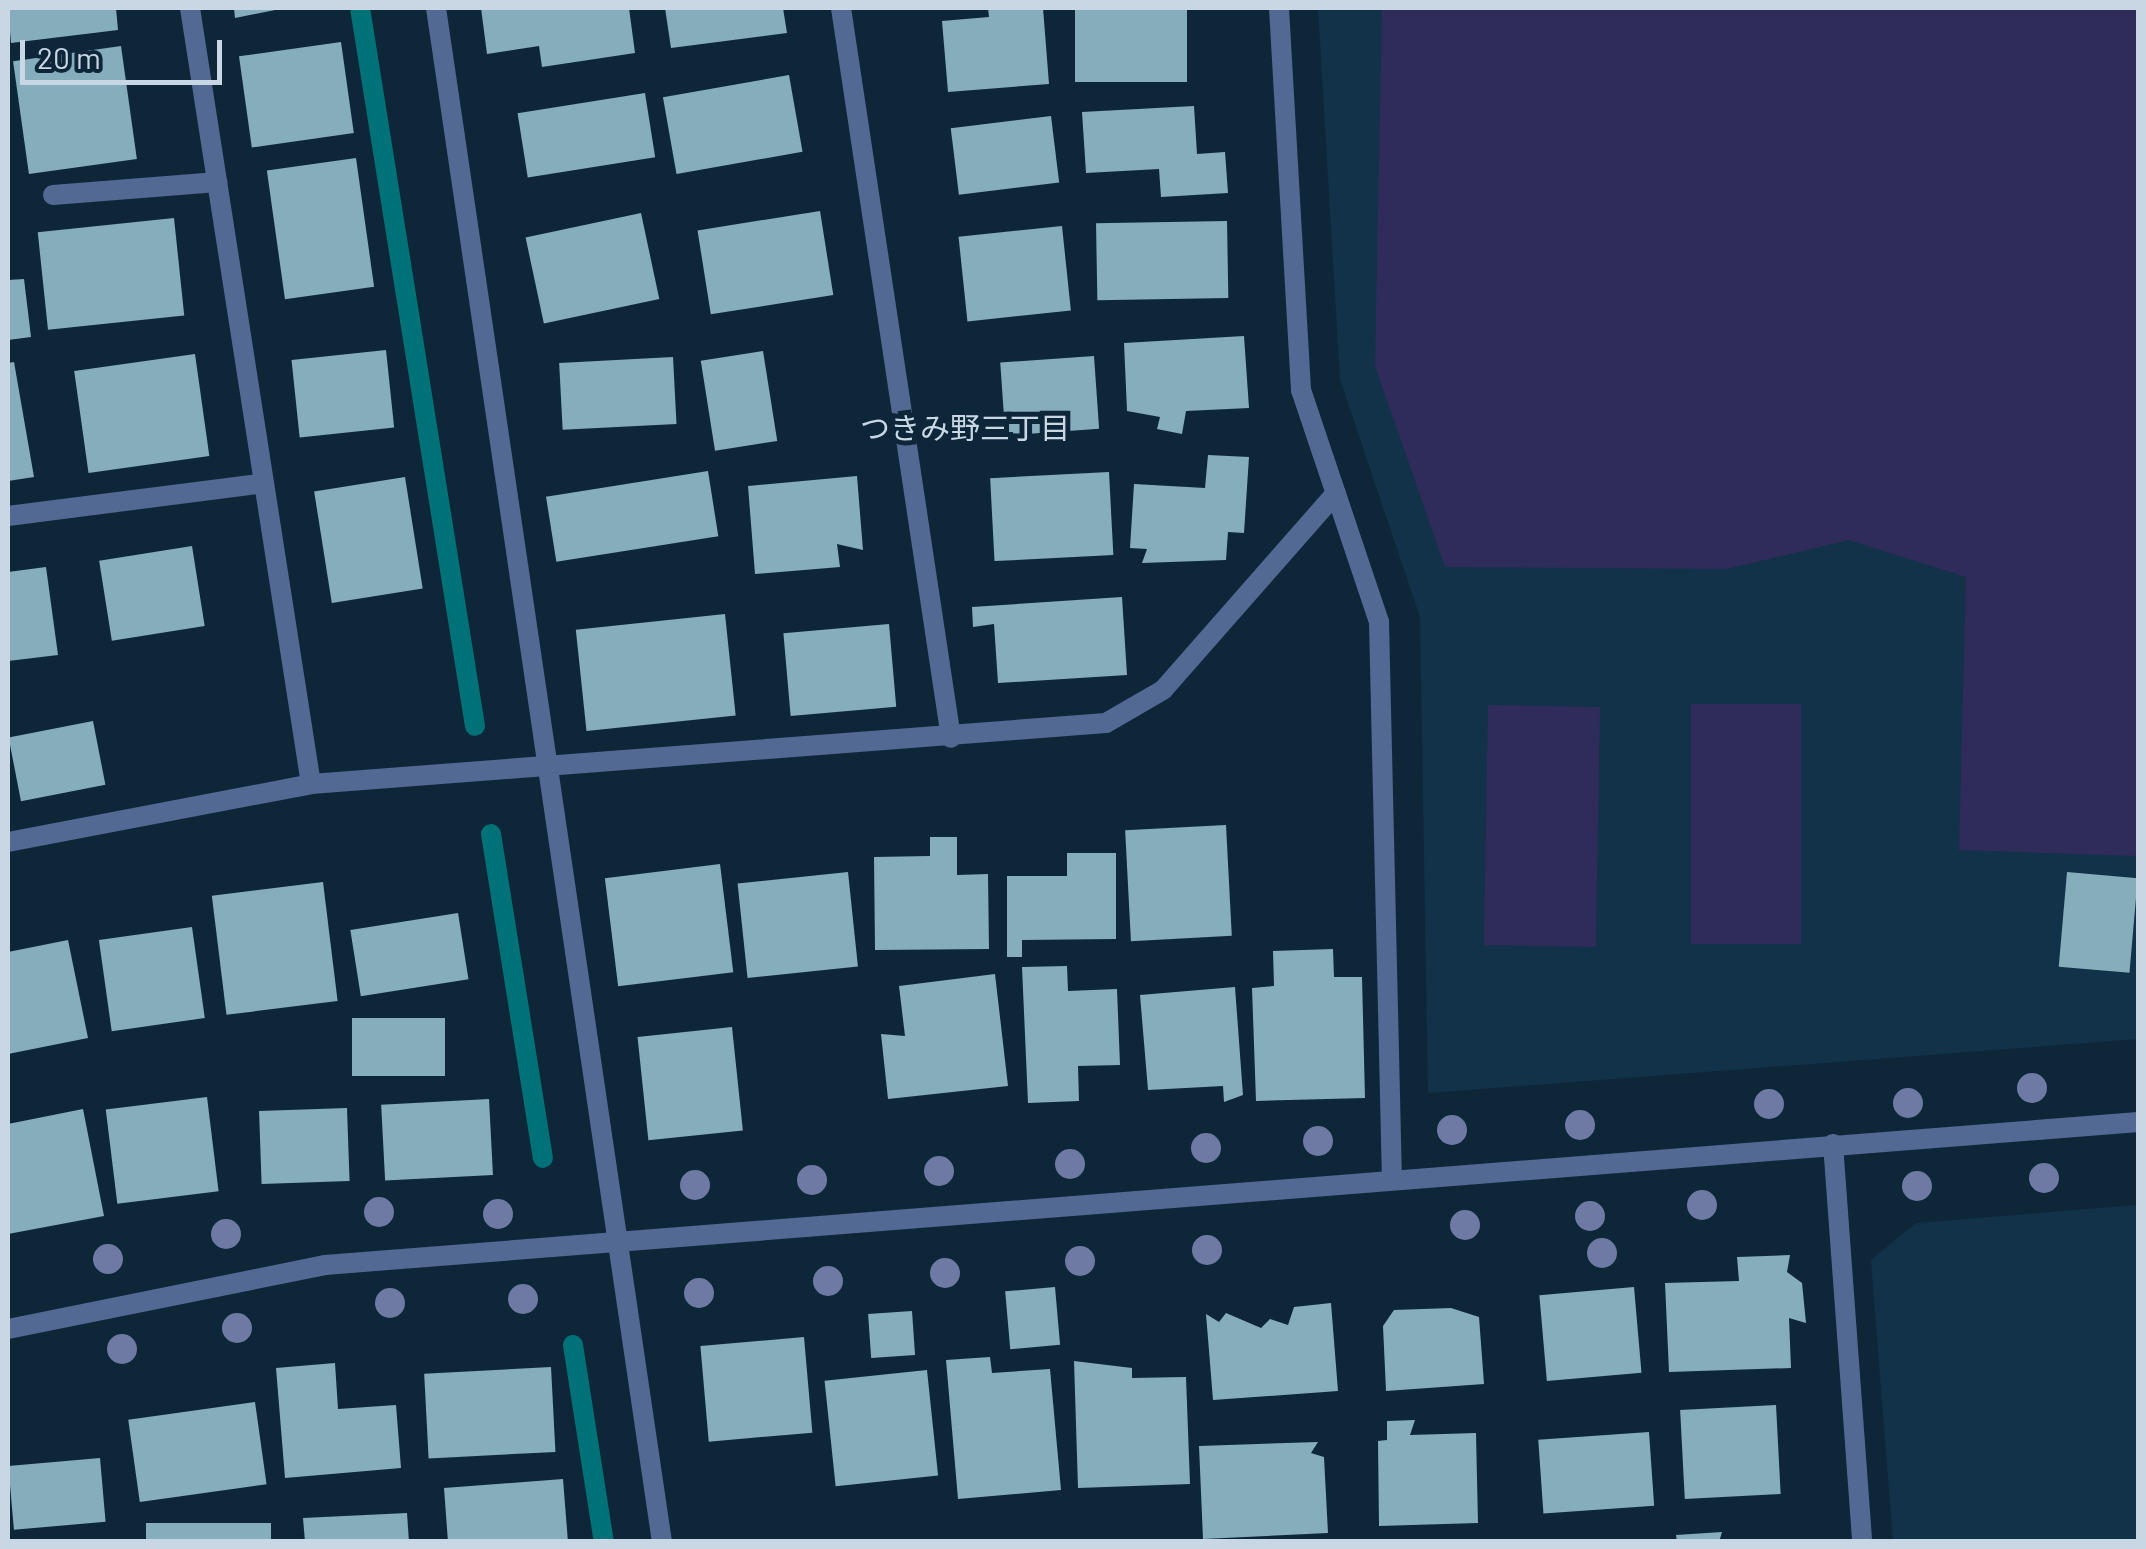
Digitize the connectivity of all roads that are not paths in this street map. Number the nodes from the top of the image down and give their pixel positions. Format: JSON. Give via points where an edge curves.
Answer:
{"nodes":[{"id":1,"x":190,"y":8,"type":"edge"},
{"id":2,"x":436,"y":8,"type":"edge"},
{"id":3,"x":841,"y":8,"type":"edge"},
{"id":4,"x":1279,"y":8,"type":"edge"},
{"id":5,"x":218,"y":182,"type":"junction"},
{"id":6,"x":54,"y":196,"type":"dead end"},
{"id":7,"x":264,"y":483,"type":"junction"},
{"id":8,"x":1336,"y":493,"type":"junction"},
{"id":9,"x":8,"y":516,"type":"edge"},
{"id":10,"x":951,"y":738,"type":"junction"},
{"id":11,"x":545,"y":770,"type":"junction"},
{"id":12,"x":310,"y":784,"type":"junction"},
{"id":13,"x":8,"y":842,"type":"edge"},
{"id":14,"x":2138,"y":1122,"type":"edge"},
{"id":15,"x":1833,"y":1144,"type":"junction"},
{"id":16,"x":1392,"y":1180,"type":"junction"},
{"id":17,"x":615,"y":1237,"type":"junction"},
{"id":18,"x":8,"y":1329,"type":"edge"},
{"id":19,"x":662,"y":1542,"type":"edge"},
{"id":20,"x":1862,"y":1542,"type":"edge"}],
"edges":[{"from":1,"to":5,"type":"street"},
{"from":2,"to":11,"type":"street"},
{"from":3,"to":10,"type":"street"},
{"from":4,"to":8,"type":"street","via":[[1301,390]]},
{"from":5,"to":6,"type":"street"},
{"from":5,"to":7,"type":"street"},
{"from":7,"to":9,"type":"street"},
{"from":7,"to":12,"type":"street"},
{"from":8,"to":10,"type":"street","via":[[1140,707],[1106,723]]},
{"from":8,"to":16,"type":"street","via":[[1380,622]]},
{"from":10,"to":11,"type":"street"},
{"from":11,"to":12,"type":"street"},
{"from":11,"to":17,"type":"street"},
{"from":12,"to":13,"type":"street"},
{"from":14,"to":15,"type":"street"},
{"from":15,"to":16,"type":"street"},
{"from":15,"to":20,"type":"street"},
{"from":16,"to":17,"type":"street"},
{"from":17,"to":18,"type":"street","via":[[324,1265]]},
{"from":17,"to":19,"type":"street"}]}
